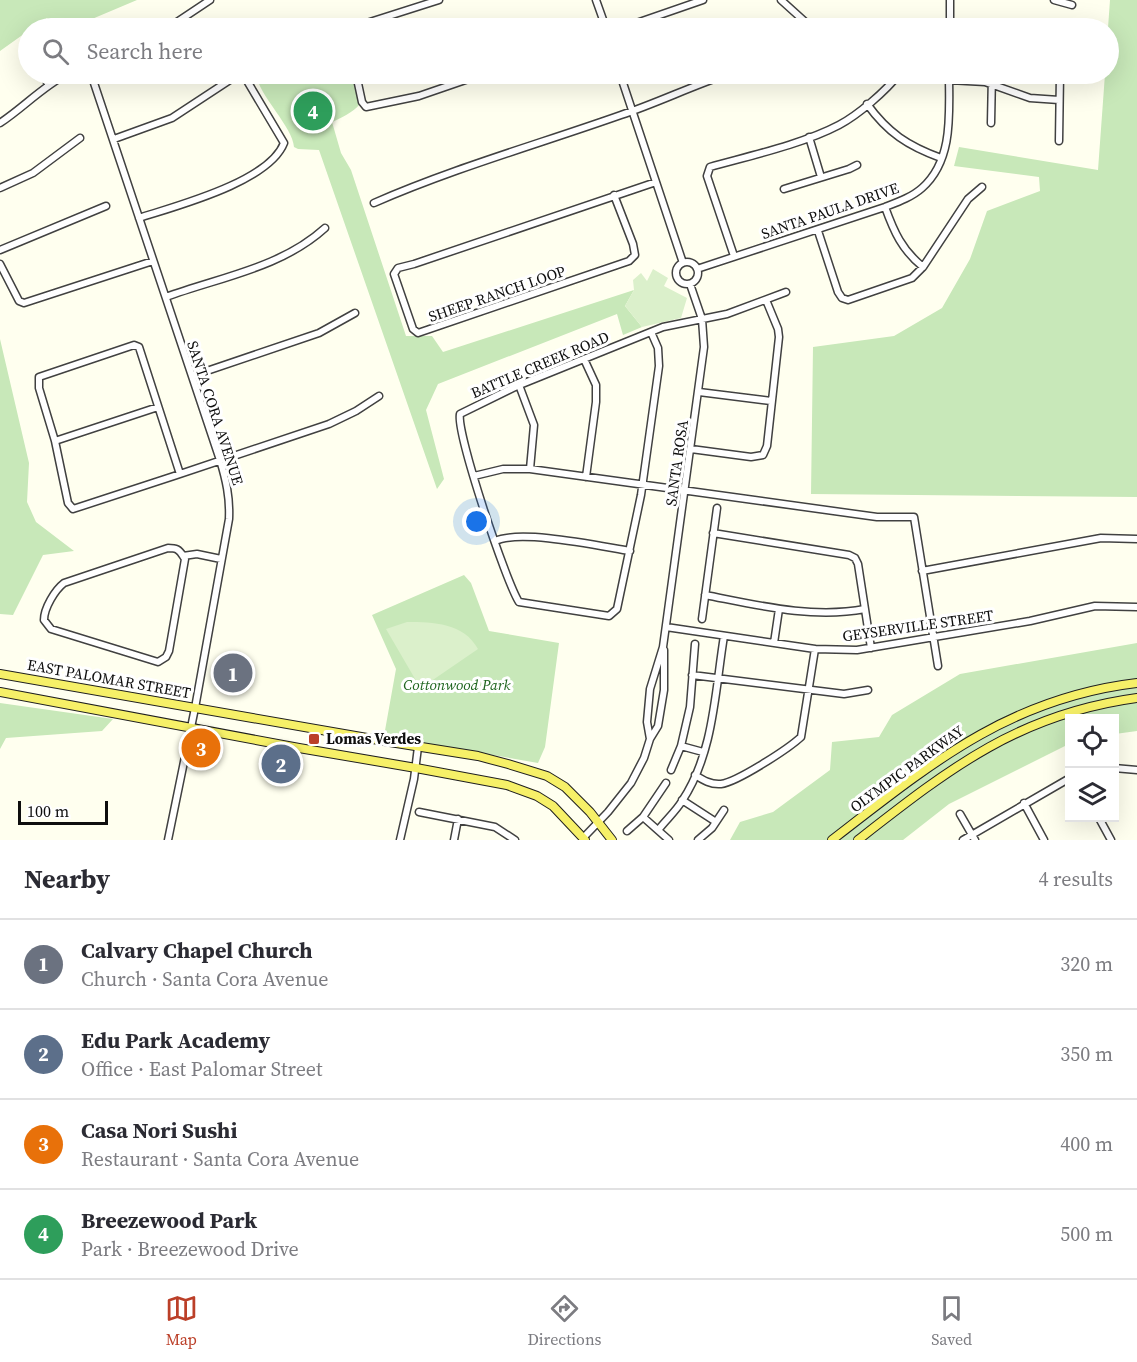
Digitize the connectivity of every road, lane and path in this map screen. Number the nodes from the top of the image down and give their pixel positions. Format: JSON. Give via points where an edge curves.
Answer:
{"nodes":[{"id":1,"x":210,"y":0,"type":"edge"},
{"id":2,"x":439,"y":0,"type":"edge"},
{"id":3,"x":596,"y":0,"type":"edge"},
{"id":4,"x":703,"y":0,"type":"edge"},
{"id":5,"x":781,"y":0,"type":"edge"},
{"id":6,"x":950,"y":0,"type":"edge"},
{"id":7,"x":1054,"y":0,"type":"edge"},
{"id":8,"x":1072,"y":5,"type":"dead end"},
{"id":9,"x":183,"y":18,"type":"edge"},
{"id":10,"x":382,"y":18,"type":"edge"},
{"id":11,"x":602,"y":18,"type":"edge"},
{"id":12,"x":651,"y":18,"type":"edge"},
{"id":13,"x":801,"y":18,"type":"edge"},
{"id":14,"x":950,"y":18,"type":"edge"},
{"id":15,"x":48,"y":84,"type":"edge"},
{"id":16,"x":95,"y":84,"type":"edge"},
{"id":17,"x":225,"y":84,"type":"edge"},
{"id":18,"x":247,"y":84,"type":"edge"},
{"id":19,"x":358,"y":84,"type":"edge"},
{"id":20,"x":454,"y":84,"type":"edge"},
{"id":21,"x":623,"y":84,"type":"edge"},
{"id":22,"x":700,"y":84,"type":"edge"},
{"id":23,"x":891,"y":84,"type":"edge"},
{"id":24,"x":949,"y":84,"type":"edge"},
{"id":25,"x":988,"y":84,"type":"edge"},
{"id":26,"x":1060,"y":84,"type":"edge"},
{"id":27,"x":992,"y":85,"type":"junction"},
{"id":28,"x":1059,"y":100,"type":"junction"},
{"id":29,"x":867,"y":104,"type":"junction"},
{"id":30,"x":632,"y":111,"type":"junction"},
{"id":31,"x":0,"y":123,"type":"edge"},
{"id":32,"x":991,"y":123,"type":"dead end"},
{"id":33,"x":809,"y":137,"type":"junction"},
{"id":34,"x":80,"y":138,"type":"dead end"},
{"id":35,"x":114,"y":139,"type":"junction"},
{"id":36,"x":1059,"y":141,"type":"dead end"},
{"id":37,"x":941,"y":158,"type":"junction"},
{"id":38,"x":857,"y":165,"type":"dead end"},
{"id":39,"x":821,"y":177,"type":"junction"},
{"id":40,"x":656,"y":182,"type":"junction"},
{"id":41,"x":982,"y":187,"type":"dead end"},
{"id":42,"x":0,"y":188,"type":"edge"},
{"id":43,"x":784,"y":189,"type":"dead end"},
{"id":44,"x":614,"y":195,"type":"junction"},
{"id":45,"x":374,"y":203,"type":"dead end"},
{"id":46,"x":106,"y":206,"type":"dead end"},
{"id":47,"x":885,"y":207,"type":"junction"},
{"id":48,"x":139,"y":218,"type":"junction"},
{"id":49,"x":325,"y":228,"type":"dead end"},
{"id":50,"x":818,"y":231,"type":"junction"},
{"id":51,"x":0,"y":250,"type":"edge"},
{"id":52,"x":734,"y":256,"type":"junction"},
{"id":53,"x":153,"y":261,"type":"junction"},
{"id":54,"x":683,"y":263,"type":"junction"},
{"id":55,"x":0,"y":264,"type":"edge"},
{"id":56,"x":923,"y":267,"type":"junction"},
{"id":57,"x":697,"y":269,"type":"junction"},
{"id":58,"x":690,"y":284,"type":"junction"},
{"id":59,"x":786,"y":292,"type":"dead end"},
{"id":60,"x":166,"y":297,"type":"junction"},
{"id":61,"x":766,"y":300,"type":"junction"},
{"id":62,"x":355,"y":312,"type":"dead end"},
{"id":63,"x":702,"y":319,"type":"junction"},
{"id":64,"x":651,"y":332,"type":"junction"},
{"id":65,"x":584,"y":359,"type":"junction"},
{"id":66,"x":192,"y":376,"type":"junction"},
{"id":67,"x":519,"y":385,"type":"junction"},
{"id":68,"x":699,"y":392,"type":"junction"},
{"id":69,"x":379,"y":396,"type":"dead end"},
{"id":70,"x":771,"y":401,"type":"junction"},
{"id":71,"x":158,"y":407,"type":"junction"},
{"id":72,"x":55,"y":441,"type":"junction"},
{"id":73,"x":691,"y":449,"type":"junction"},
{"id":74,"x":220,"y":460,"type":"junction"},
{"id":75,"x":530,"y":469,"type":"junction"},
{"id":76,"x":180,"y":474,"type":"junction"},
{"id":77,"x":474,"y":476,"type":"junction"},
{"id":78,"x":585,"y":477,"type":"junction"},
{"id":79,"x":643,"y":484,"type":"junction"},
{"id":80,"x":685,"y":491,"type":"junction"},
{"id":81,"x":717,"y":508,"type":"dead end"},
{"id":82,"x":713,"y":533,"type":"junction"},
{"id":83,"x":1137,"y":539,"type":"edge"},
{"id":84,"x":495,"y":541,"type":"junction"},
{"id":85,"x":630,"y":551,"type":"junction"},
{"id":86,"x":183,"y":556,"type":"junction"},
{"id":87,"x":221,"y":559,"type":"junction"},
{"id":88,"x":922,"y":571,"type":"junction"},
{"id":89,"x":705,"y":595,"type":"junction"},
{"id":90,"x":1137,"y":607,"type":"edge"},
{"id":91,"x":779,"y":609,"type":"junction"},
{"id":92,"x":865,"y":609,"type":"junction"},
{"id":93,"x":702,"y":619,"type":"dead end"},
{"id":94,"x":666,"y":627,"type":"junction"},
{"id":95,"x":724,"y":636,"type":"junction"},
{"id":96,"x":934,"y":637,"type":"junction"},
{"id":97,"x":774,"y":643,"type":"junction"},
{"id":98,"x":695,"y":644,"type":"dead end"},
{"id":99,"x":663,"y":647,"type":"junction"},
{"id":100,"x":872,"y":648,"type":"junction"},
{"id":101,"x":815,"y":649,"type":"junction"},
{"id":102,"x":938,"y":666,"type":"dead end"},
{"id":103,"x":0,"y":674,"type":"edge"},
{"id":104,"x":692,"y":675,"type":"junction"},
{"id":105,"x":717,"y":678,"type":"junction"},
{"id":106,"x":1137,"y":683,"type":"edge"},
{"id":107,"x":809,"y":690,"type":"junction"},
{"id":108,"x":868,"y":690,"type":"dead end"},
{"id":109,"x":0,"y":692,"type":"edge"},
{"id":110,"x":1137,"y":698,"type":"edge"},
{"id":111,"x":195,"y":708,"type":"junction"},
{"id":112,"x":191,"y":728,"type":"junction"},
{"id":113,"x":650,"y":739,"type":"junction"},
{"id":114,"x":681,"y":746,"type":"junction"},
{"id":115,"x":418,"y":747,"type":"junction"},
{"id":116,"x":703,"y":752,"type":"junction"},
{"id":117,"x":416,"y":768,"type":"junction"},
{"id":118,"x":1119,"y":768,"type":"edge"},
{"id":119,"x":671,"y":770,"type":"dead end"},
{"id":120,"x":1137,"y":770,"type":"edge"},
{"id":121,"x":694,"y":776,"type":"junction"},
{"id":122,"x":1065,"y":781,"type":"edge"},
{"id":123,"x":666,"y":783,"type":"dead end"},
{"id":124,"x":682,"y":801,"type":"junction"},
{"id":125,"x":1024,"y":803,"type":"junction"},
{"id":126,"x":724,"y":810,"type":"dead end"},
{"id":127,"x":419,"y":812,"type":"dead end"},
{"id":128,"x":960,"y":814,"type":"dead end"},
{"id":129,"x":643,"y":817,"type":"junction"},
{"id":130,"x":458,"y":819,"type":"junction"},
{"id":131,"x":598,"y":822,"type":"junction"},
{"id":132,"x":716,"y":822,"type":"junction"},
{"id":133,"x":1101,"y":822,"type":"edge"},
{"id":134,"x":659,"y":829,"type":"junction"},
{"id":135,"x":627,"y":831,"type":"dead end"},
{"id":136,"x":973,"y":837,"type":"edge"},
{"id":137,"x":584,"y":839,"type":"edge"},
{"id":138,"x":168,"y":840,"type":"edge"},
{"id":139,"x":400,"y":840,"type":"edge"},
{"id":140,"x":454,"y":840,"type":"edge"},
{"id":141,"x":515,"y":840,"type":"edge"},
{"id":142,"x":612,"y":840,"type":"edge"},
{"id":143,"x":669,"y":840,"type":"edge"},
{"id":144,"x":698,"y":840,"type":"edge"},
{"id":145,"x":832,"y":840,"type":"edge"},
{"id":146,"x":858,"y":840,"type":"edge"},
{"id":147,"x":963,"y":840,"type":"edge"},
{"id":148,"x":1044,"y":840,"type":"edge"},
{"id":149,"x":1111,"y":840,"type":"edge"}],
"edges":[{"from":1,"to":9,"type":"street"},
{"from":2,"to":10,"type":"street"},
{"from":3,"to":11,"type":"street"},
{"from":4,"to":12,"type":"street"},
{"from":5,"to":13,"type":"street"},
{"from":6,"to":14,"type":"street"},
{"from":7,"to":8,"type":"street"},
{"from":15,"to":31,"type":"street"},
{"from":16,"to":35,"type":"street","name":"SANTA CORA AVENUE"},
{"from":17,"to":35,"type":"street","via":[[172,118]]},
{"from":18,"to":48,"type":"street","via":[[284,143],[280,154],[221,191]]},
{"from":19,"to":20,"type":"street","via":[[366,107]]},
{"from":21,"to":30,"type":"street"},
{"from":22,"to":30,"type":"street"},
{"from":23,"to":29,"type":"street"},
{"from":24,"to":37,"type":"street","name":"SANTA PAULA DRIVE","via":[[948,137]]},
{"from":25,"to":27,"type":"street"},
{"from":26,"to":28,"type":"street"},
{"from":27,"to":28,"type":"street","via":[[1030,98]]},
{"from":27,"to":32,"type":"street"},
{"from":28,"to":36,"type":"street"},
{"from":29,"to":33,"type":"street","via":[[839,125]]},
{"from":29,"to":37,"type":"street","via":[[884,126],[904,141]]},
{"from":30,"to":40,"type":"street"},
{"from":30,"to":45,"type":"street"},
{"from":33,"to":39,"type":"street"},
{"from":33,"to":52,"type":"street","via":[[710,167],[707,176]]},
{"from":34,"to":42,"type":"street","via":[[33,173]]},
{"from":35,"to":48,"type":"street","name":"SANTA CORA AVENUE"},
{"from":37,"to":47,"type":"street","name":"SANTA PAULA DRIVE","via":[[922,188]]},
{"from":38,"to":39,"type":"street"},
{"from":39,"to":43,"type":"street"},
{"from":40,"to":44,"type":"street","name":"SHEEP RANCH LOOP"},
{"from":40,"to":54,"type":"street"},
{"from":41,"to":56,"type":"street","via":[[968,199]]},
{"from":44,"to":44,"type":"street","name":"SHEEP RANCH LOOP","via":[[398,268],[394,274],[413,328],[418,333],[629,261],[634,255],[633,244]]},
{"from":46,"to":51,"type":"street"},
{"from":47,"to":50,"type":"street","name":"SANTA PAULA DRIVE"},
{"from":47,"to":56,"type":"street","via":[[897,239]]},
{"from":48,"to":53,"type":"street","name":"SANTA CORA AVENUE"},
{"from":49,"to":60,"type":"street","via":[[300,248],[276,260]]},
{"from":50,"to":52,"type":"street","name":"SANTA PAULA DRIVE"},
{"from":50,"to":56,"type":"street","via":[[842,298],[848,300],[900,284]]},
{"from":52,"to":57,"type":"street","name":"SANTA PAULA DRIVE"},
{"from":53,"to":55,"type":"street","via":[[24,303]]},
{"from":53,"to":60,"type":"street","name":"SANTA CORA AVENUE"},
{"from":54,"to":57,"type":"street","via":[[693,264]]},
{"from":54,"to":58,"type":"street","via":[[676,276],[680,282]]},
{"from":57,"to":58,"type":"street","via":[[696,280]]},
{"from":58,"to":63,"type":"street","name":"SANTA ROSA"},
{"from":59,"to":61,"type":"street","name":"BATTLE CREEK ROAD"},
{"from":60,"to":66,"type":"street","name":"SANTA CORA AVENUE"},
{"from":61,"to":63,"type":"street","name":"BATTLE CREEK ROAD"},
{"from":61,"to":70,"type":"street","via":[[779,337]]},
{"from":62,"to":66,"type":"street","via":[[319,333]]},
{"from":63,"to":64,"type":"street","name":"BATTLE CREEK ROAD"},
{"from":63,"to":68,"type":"street","name":"SANTA ROSA","via":[[704,346]]},
{"from":64,"to":65,"type":"street","name":"BATTLE CREEK ROAD"},
{"from":64,"to":79,"type":"street","via":[[658,348],[659,366]]},
{"from":65,"to":67,"type":"street","name":"BATTLE CREEK ROAD"},
{"from":65,"to":78,"type":"street","via":[[596,385]]},
{"from":66,"to":74,"type":"street","name":"SANTA CORA AVENUE"},
{"from":67,"to":75,"type":"street","via":[[534,425]]},
{"from":67,"to":77,"type":"street","name":"BATTLE CREEK ROAD","via":[[460,414]]},
{"from":68,"to":70,"type":"street"},
{"from":68,"to":73,"type":"street","name":"SANTA ROSA"},
{"from":69,"to":74,"type":"street","via":[[329,424]]},
{"from":70,"to":73,"type":"street","via":[[763,455]]},
{"from":71,"to":72,"type":"street"},
{"from":71,"to":72,"type":"street","via":[[139,347],[134,345],[39,377]]},
{"from":71,"to":76,"type":"street"},
{"from":72,"to":76,"type":"street","via":[[68,503],[73,509]]},
{"from":73,"to":80,"type":"street","name":"SANTA ROSA"},
{"from":74,"to":76,"type":"street"},
{"from":74,"to":87,"type":"street","name":"SANTA CORA AVENUE","via":[[230,499]]},
{"from":75,"to":77,"type":"street","via":[[503,469]]},
{"from":75,"to":78,"type":"street"},
{"from":77,"to":84,"type":"street","name":"BATTLE CREEK ROAD"},
{"from":78,"to":79,"type":"street"},
{"from":79,"to":80,"type":"street"},
{"from":79,"to":85,"type":"street"},
{"from":80,"to":88,"type":"street","via":[[877,517],[914,517]]},
{"from":80,"to":94,"type":"street","name":"SANTA ROSA"},
{"from":81,"to":82,"type":"street"},
{"from":82,"to":89,"type":"street"},
{"from":82,"to":92,"type":"street","via":[[849,555],[858,564]]},
{"from":83,"to":88,"type":"street","via":[[1101,538]]},
{"from":84,"to":85,"type":"street","via":[[503,537],[537,537]]},
{"from":84,"to":85,"type":"street","name":"BATTLE CREEK ROAD","via":[[519,602],[609,616],[617,609]]},
{"from":86,"to":86,"type":"street","via":[[168,651],[163,660],[153,662],[51,629],[44,620],[58,587],[64,583],[168,548],[180,550]]},
{"from":86,"to":87,"type":"street","via":[[197,554]]},
{"from":87,"to":111,"type":"street","name":"SANTA CORA AVENUE"},
{"from":88,"to":96,"type":"street"},
{"from":89,"to":91,"type":"street"},
{"from":89,"to":93,"type":"street"},
{"from":90,"to":96,"type":"street","name":"GEYSERVILLE STREET","via":[[1095,606]]},
{"from":91,"to":92,"type":"street","via":[[841,614]]},
{"from":91,"to":97,"type":"street"},
{"from":92,"to":100,"type":"street"},
{"from":94,"to":95,"type":"street","name":"GEYSERVILLE STREET"},
{"from":94,"to":99,"type":"street","name":"SANTA ROSA"},
{"from":95,"to":97,"type":"street","name":"GEYSERVILLE STREET"},
{"from":95,"to":105,"type":"street"},
{"from":96,"to":100,"type":"street","name":"GEYSERVILLE STREET"},
{"from":96,"to":102,"type":"street"},
{"from":97,"to":101,"type":"street","name":"GEYSERVILLE STREET"},
{"from":98,"to":104,"type":"street"},
{"from":99,"to":113,"type":"street","name":"SANTA ROSA","via":[[650,689]]},
{"from":99,"to":113,"type":"street","name":"SANTA ROSA","via":[[662,706],[658,726]]},
{"from":100,"to":101,"type":"street","name":"GEYSERVILLE STREET"},
{"from":101,"to":107,"type":"street"},
{"from":103,"to":111,"type":"main road","name":"EAST PALOMAR STREET"},
{"from":104,"to":105,"type":"street"},
{"from":104,"to":114,"type":"street"},
{"from":105,"to":107,"type":"street"},
{"from":105,"to":116,"type":"street"},
{"from":106,"to":145,"type":"main road","name":"OLYMPIC PARKWAY","via":[[1055,701],[989,728],[927,767]]},
{"from":107,"to":108,"type":"street","via":[[844,694]]},
{"from":107,"to":121,"type":"street","via":[[801,737],[791,746],[725,783],[710,783]]},
{"from":109,"to":112,"type":"main road"},
{"from":110,"to":146,"type":"main road","name":"OLYMPIC PARKWAY","via":[[1096,704],[1017,732],[934,781]]},
{"from":111,"to":112,"type":"street","name":"SANTA CORA AVENUE"},
{"from":111,"to":115,"type":"main road","name":"EAST PALOMAR STREET"},
{"from":112,"to":117,"type":"main road"},
{"from":112,"to":138,"type":"street","name":"SANTA CORA AVENUE"},
{"from":113,"to":131,"type":"street","name":"SANTA ROSA","via":[[631,783]]},
{"from":114,"to":116,"type":"street"},
{"from":114,"to":119,"type":"street"},
{"from":115,"to":117,"type":"street"},
{"from":115,"to":131,"type":"main road","name":"EAST PALOMAR STREET","via":[[478,756],[547,776],[565,788]]},
{"from":116,"to":121,"type":"street"},
{"from":117,"to":137,"type":"main road","via":[[507,785],[537,796],[553,806]]},
{"from":117,"to":139,"type":"street"},
{"from":118,"to":120,"type":"street"},
{"from":121,"to":124,"type":"street"},
{"from":122,"to":125,"type":"street"},
{"from":123,"to":129,"type":"street"},
{"from":124,"to":132,"type":"street"},
{"from":124,"to":134,"type":"street"},
{"from":125,"to":136,"type":"street"},
{"from":125,"to":148,"type":"street"},
{"from":126,"to":132,"type":"street"},
{"from":127,"to":130,"type":"street"},
{"from":128,"to":136,"type":"street"},
{"from":129,"to":134,"type":"street"},
{"from":129,"to":135,"type":"street"},
{"from":130,"to":140,"type":"street"},
{"from":130,"to":141,"type":"street","via":[[495,827]]},
{"from":131,"to":137,"type":"street","name":"SANTA ROSA"},
{"from":131,"to":142,"type":"main road","name":"EAST PALOMAR STREET"},
{"from":132,"to":144,"type":"street"},
{"from":133,"to":149,"type":"street"},
{"from":134,"to":143,"type":"street"},
{"from":136,"to":147,"type":"street"}]}
